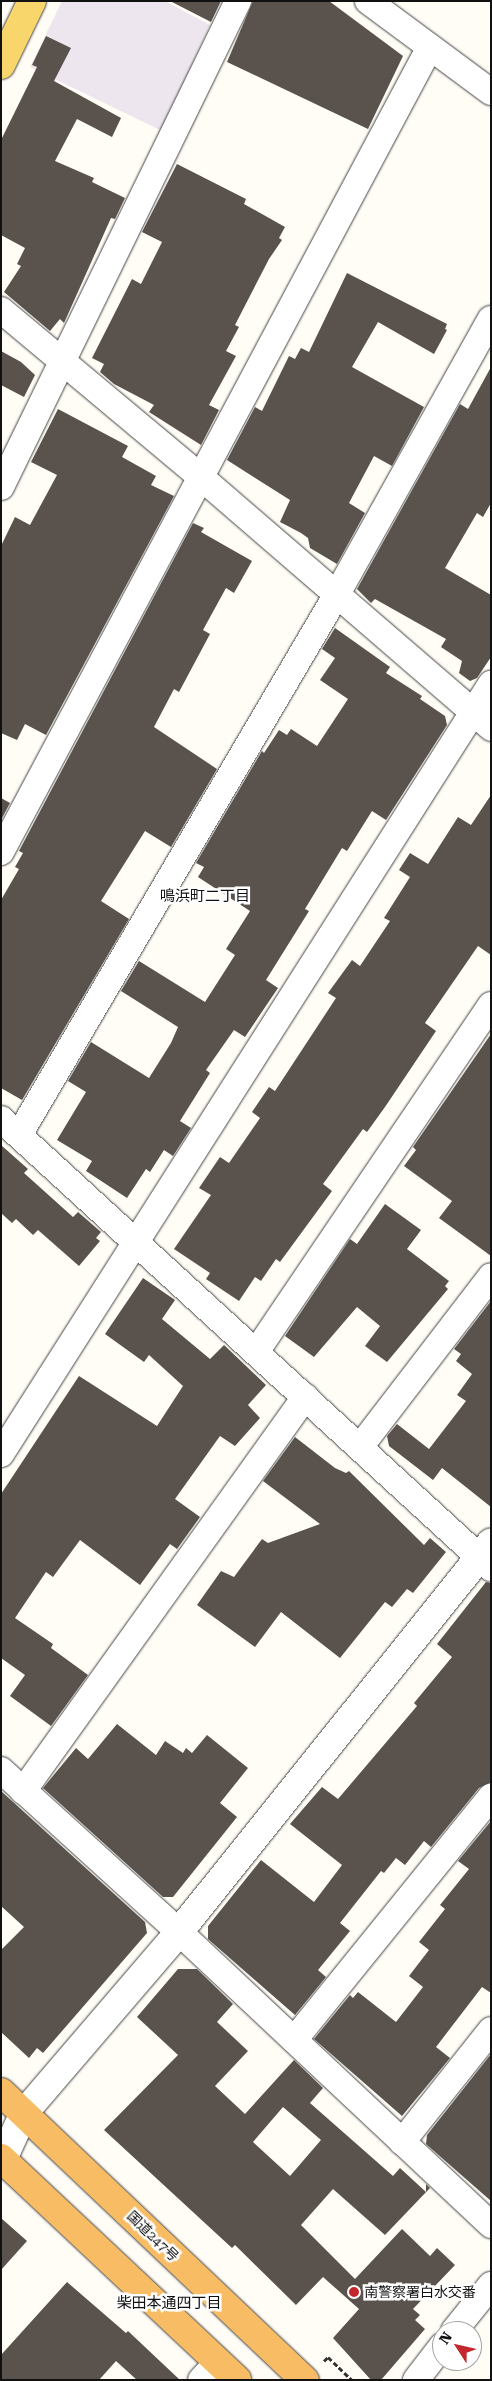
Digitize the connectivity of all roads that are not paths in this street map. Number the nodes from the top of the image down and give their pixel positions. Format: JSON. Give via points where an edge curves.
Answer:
{"nodes":[{"id":1,"x":32,"y":1,"type":"edge"},
{"id":2,"x":238,"y":1,"type":"edge"},
{"id":3,"x":368,"y":1,"type":"edge"},
{"id":4,"x":430,"y":47,"type":"junction"},
{"id":5,"x":1,"y":65,"type":"edge"},
{"id":6,"x":491,"y":92,"type":"edge"},
{"id":7,"x":1,"y":310,"type":"edge"},
{"id":8,"x":491,"y":319,"type":"edge"},
{"id":9,"x":63,"y":360,"type":"junction"},
{"id":10,"x":203,"y":478,"type":"junction"},
{"id":11,"x":1,"y":487,"type":"edge"},
{"id":12,"x":337,"y":594,"type":"junction"},
{"id":13,"x":491,"y":684,"type":"edge"},
{"id":14,"x":482,"y":720,"type":"edge"},
{"id":15,"x":1,"y":852,"type":"edge"},
{"id":16,"x":491,"y":1005,"type":"edge"},
{"id":17,"x":10,"y":1127,"type":"edge"},
{"id":18,"x":137,"y":1242,"type":"junction"},
{"id":19,"x":491,"y":1276,"type":"edge"},
{"id":20,"x":256,"y":1352,"type":"junction"},
{"id":21,"x":305,"y":1397,"type":"junction"},
{"id":22,"x":360,"y":1447,"type":"junction"},
{"id":23,"x":1,"y":1454,"type":"edge"},
{"id":24,"x":487,"y":1556,"type":"edge"},
{"id":25,"x":1,"y":1770,"type":"edge"},
{"id":26,"x":24,"y":1791,"type":"junction"},
{"id":27,"x":491,"y":1797,"type":"edge"},
{"id":28,"x":179,"y":1932,"type":"junction"},
{"id":29,"x":491,"y":2030,"type":"edge"},
{"id":30,"x":294,"y":2040,"type":"junction"},
{"id":31,"x":1,"y":2092,"type":"edge"},
{"id":32,"x":24,"y":2113,"type":"junction"},
{"id":33,"x":402,"y":2142,"type":"junction"},
{"id":34,"x":2,"y":2159,"type":"edge"},
{"id":35,"x":491,"y":2225,"type":"edge"},
{"id":36,"x":491,"y":2284,"type":"edge"},
{"id":37,"x":462,"y":2321,"type":"edge"},
{"id":38,"x":432,"y":2359,"type":"edge"},
{"id":39,"x":218,"y":2374,"type":"edge"},
{"id":40,"x":305,"y":2380,"type":"edge"},
{"id":41,"x":416,"y":2380,"type":"edge"}],
"edges":[{"from":1,"to":5,"type":"main road"},
{"from":2,"to":9,"type":"street"},
{"from":3,"to":4,"type":"street"},
{"from":4,"to":6,"type":"street"},
{"from":4,"to":10,"type":"street"},
{"from":7,"to":9,"type":"street"},
{"from":8,"to":12,"type":"street"},
{"from":9,"to":10,"type":"street"},
{"from":9,"to":11,"type":"street"},
{"from":10,"to":12,"type":"street"},
{"from":10,"to":15,"type":"street"},
{"from":12,"to":14,"type":"street"},
{"from":12,"to":17,"type":"street"},
{"from":13,"to":14,"type":"street"},
{"from":14,"to":18,"type":"street"},
{"from":16,"to":20,"type":"street"},
{"from":17,"to":18,"type":"street"},
{"from":18,"to":20,"type":"street"},
{"from":18,"to":23,"type":"street"},
{"from":19,"to":22,"type":"street"},
{"from":20,"to":21,"type":"street"},
{"from":21,"to":22,"type":"street"},
{"from":21,"to":26,"type":"street"},
{"from":22,"to":24,"type":"street"},
{"from":24,"to":28,"type":"street"},
{"from":25,"to":26,"type":"street"},
{"from":26,"to":28,"type":"street"},
{"from":27,"to":30,"type":"street"},
{"from":28,"to":30,"type":"street"},
{"from":28,"to":32,"type":"street"},
{"from":29,"to":33,"type":"street"},
{"from":30,"to":33,"type":"street"},
{"from":31,"to":32,"type":"highway","name":"国道247号"},
{"from":32,"to":34,"type":"street"},
{"from":32,"to":40,"type":"highway","name":"国道247号"},
{"from":33,"to":35,"type":"street"},
{"from":34,"to":39,"type":"highway"},
{"from":36,"to":37,"type":"street"},
{"from":38,"to":41,"type":"street"}]}
